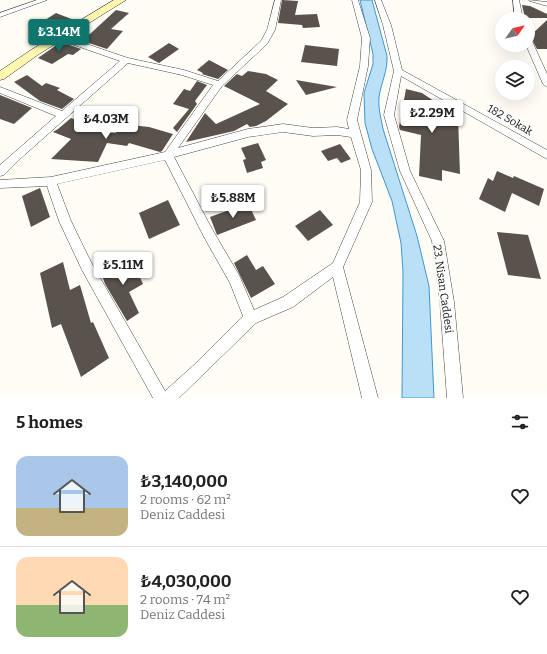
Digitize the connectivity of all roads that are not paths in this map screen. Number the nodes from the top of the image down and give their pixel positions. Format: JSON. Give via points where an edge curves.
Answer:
{"nodes":[{"id":1,"x":44,"y":0,"type":"edge"},
{"id":2,"x":278,"y":0,"type":"edge"},
{"id":3,"x":355,"y":0,"type":"edge"},
{"id":4,"x":378,"y":0,"type":"edge"},
{"id":5,"x":516,"y":0,"type":"edge"},
{"id":6,"x":532,"y":0,"type":"edge"},
{"id":7,"x":116,"y":1,"type":"edge"},
{"id":8,"x":547,"y":4,"type":"edge"},
{"id":9,"x":518,"y":12,"type":"edge"},
{"id":10,"x":0,"y":15,"type":"edge"},
{"id":11,"x":60,"y":37,"type":"junction"},
{"id":12,"x":533,"y":52,"type":"edge"},
{"id":13,"x":126,"y":60,"type":"junction"},
{"id":14,"x":398,"y":71,"type":"junction"},
{"id":15,"x":0,"y":76,"type":"edge"},
{"id":16,"x":219,"y":84,"type":"junction"},
{"id":17,"x":547,"y":84,"type":"edge"},
{"id":18,"x":0,"y":90,"type":"edge"},
{"id":19,"x":64,"y":115,"type":"junction"},
{"id":20,"x":355,"y":134,"type":"junction"},
{"id":21,"x":168,"y":155,"type":"junction"},
{"id":22,"x":547,"y":156,"type":"edge"},
{"id":23,"x":0,"y":172,"type":"edge"},
{"id":24,"x":51,"y":181,"type":"junction"},
{"id":25,"x":0,"y":184,"type":"edge"},
{"id":26,"x":337,"y":267,"type":"junction"},
{"id":27,"x":250,"y":318,"type":"junction"},
{"id":28,"x":161,"y":398,"type":"edge"},
{"id":29,"x":168,"y":398,"type":"edge"},
{"id":30,"x":370,"y":398,"type":"edge"},
{"id":31,"x":455,"y":398,"type":"edge"}],
"edges":[{"from":1,"to":10,"type":"street"},
{"from":2,"to":16,"type":"street","via":[[271,30],[264,42]]},
{"from":3,"to":20,"type":"street","via":[[366,38],[364,66],[352,120]]},
{"from":4,"to":14,"type":"street","name":"23. Nisan Caddesi","via":[[388,25]]},
{"from":5,"to":9,"type":"street"},
{"from":6,"to":8,"type":"street"},
{"from":7,"to":11,"type":"street"},
{"from":11,"to":13,"type":"street"},
{"from":11,"to":15,"type":"street"},
{"from":12,"to":17,"type":"street"},
{"from":13,"to":16,"type":"street","via":[[184,72]]},
{"from":13,"to":19,"type":"street"},
{"from":14,"to":22,"type":"street","name":"182 Sokak"},
{"from":14,"to":31,"type":"street","name":"23. Nisan Caddesi","via":[[389,115],[405,171],[438,241],[447,302]]},
{"from":16,"to":21,"type":"street"},
{"from":18,"to":19,"type":"street"},
{"from":19,"to":23,"type":"street"},
{"from":20,"to":21,"type":"street","via":[[283,128],[248,133]]},
{"from":20,"to":26,"type":"street","via":[[366,170],[366,202]]},
{"from":21,"to":24,"type":"street"},
{"from":21,"to":27,"type":"street","via":[[235,279]]},
{"from":24,"to":25,"type":"street"},
{"from":24,"to":28,"type":"street","via":[[65,221],[87,265],[116,322]]},
{"from":26,"to":27,"type":"street","via":[[288,302]]},
{"from":26,"to":30,"type":"street"},
{"from":27,"to":29,"type":"street"}]}
